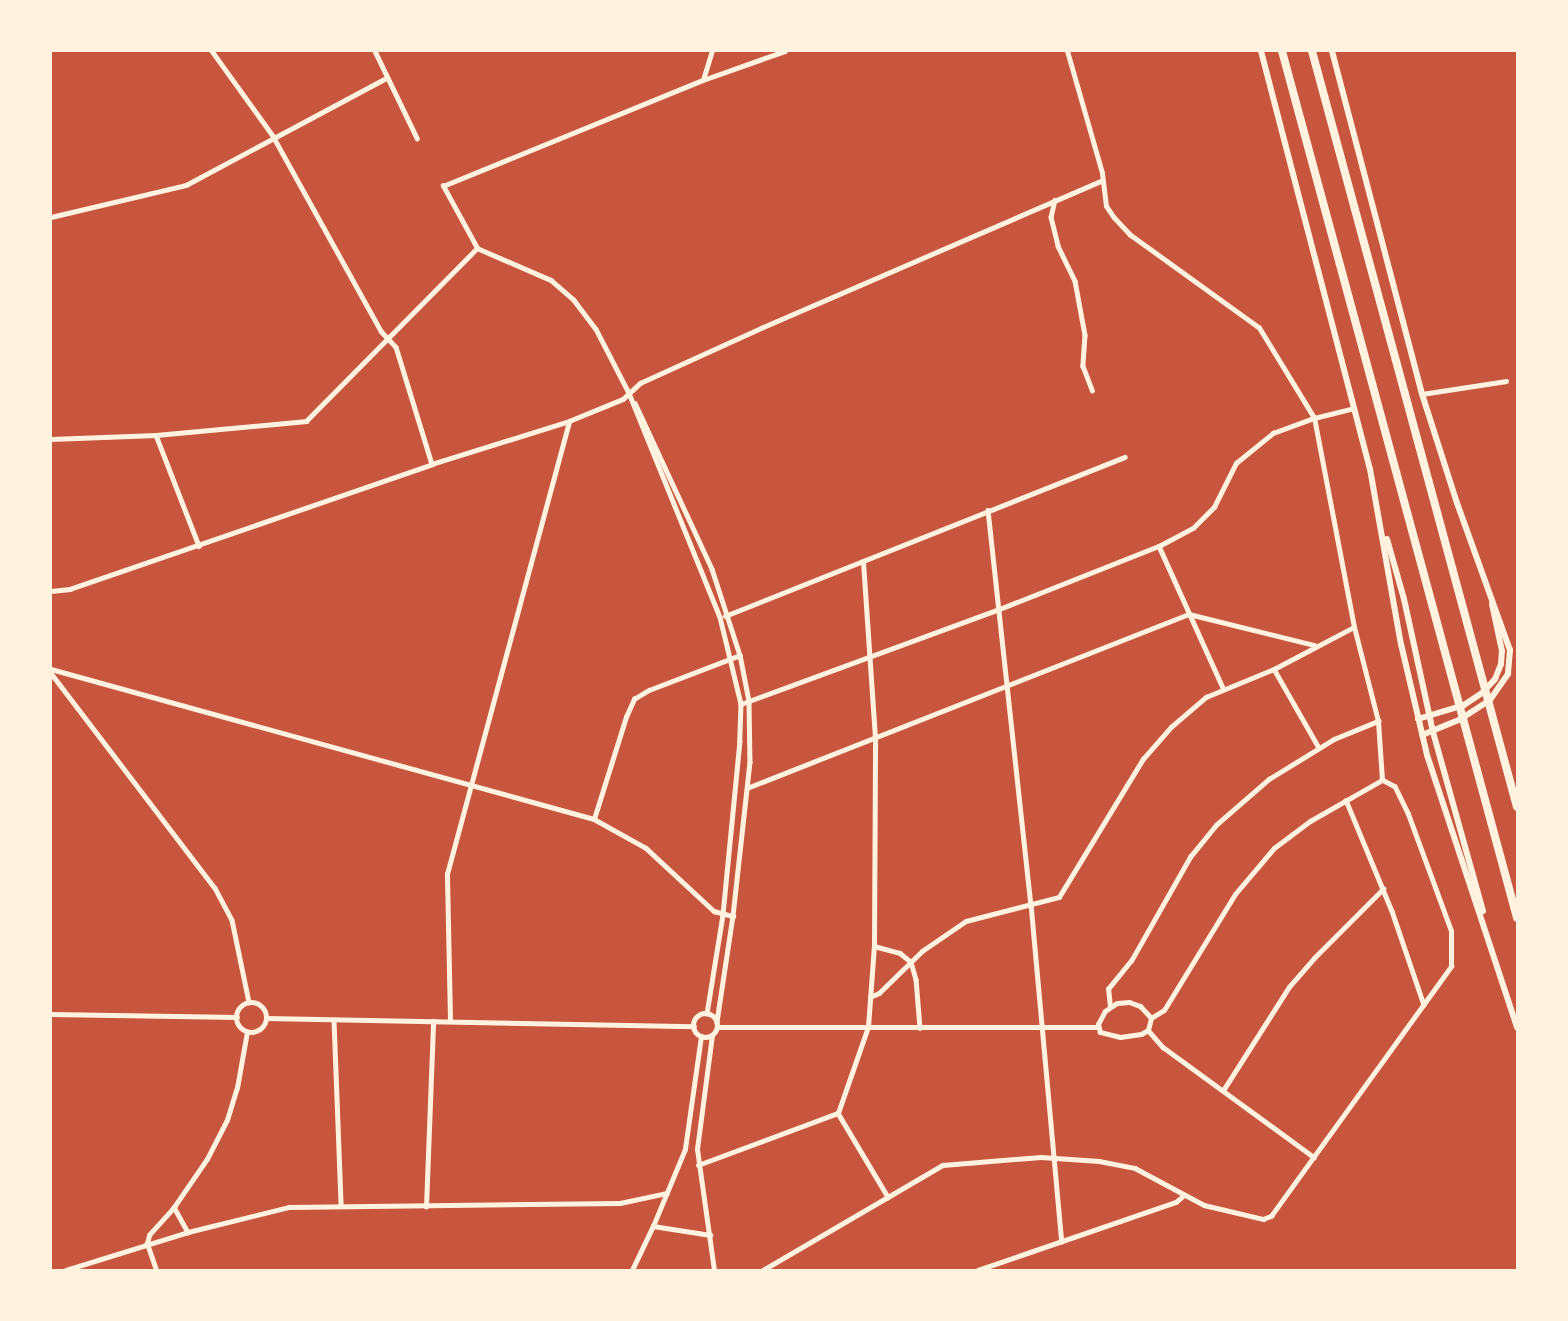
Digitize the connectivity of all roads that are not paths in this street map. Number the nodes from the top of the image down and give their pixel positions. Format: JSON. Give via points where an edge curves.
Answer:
{"nodes":[{"id":1,"x":212,"y":51,"type":"edge"},
{"id":2,"x":375,"y":51,"type":"edge"},
{"id":3,"x":712,"y":51,"type":"edge"},
{"id":4,"x":785,"y":51,"type":"edge"},
{"id":5,"x":1067,"y":51,"type":"edge"},
{"id":6,"x":1261,"y":51,"type":"edge"},
{"id":7,"x":1282,"y":51,"type":"edge"},
{"id":8,"x":1312,"y":51,"type":"edge"},
{"id":9,"x":1332,"y":51,"type":"edge"},
{"id":10,"x":386,"y":78,"type":"junction"},
{"id":11,"x":703,"y":80,"type":"junction"},
{"id":12,"x":273,"y":136,"type":"junction"},
{"id":13,"x":417,"y":138,"type":"dead end"},
{"id":14,"x":1101,"y":180,"type":"junction"},
{"id":15,"x":1055,"y":200,"type":"junction"},
{"id":16,"x":51,"y":217,"type":"edge"},
{"id":17,"x":477,"y":248,"type":"junction"},
{"id":18,"x":387,"y":338,"type":"junction"},
{"id":19,"x":1506,"y":381,"type":"dead end"},
{"id":20,"x":1092,"y":390,"type":"dead end"},
{"id":21,"x":629,"y":393,"type":"junction"},
{"id":22,"x":1422,"y":394,"type":"junction"},
{"id":23,"x":1354,"y":408,"type":"junction"},
{"id":24,"x":1314,"y":418,"type":"junction"},
{"id":25,"x":569,"y":421,"type":"junction"},
{"id":26,"x":156,"y":435,"type":"junction"},
{"id":27,"x":51,"y":439,"type":"edge"},
{"id":28,"x":1125,"y":457,"type":"dead end"},
{"id":29,"x":432,"y":464,"type":"junction"},
{"id":30,"x":988,"y":510,"type":"junction"},
{"id":31,"x":1380,"y":517,"type":"junction"},
{"id":32,"x":199,"y":546,"type":"junction"},
{"id":33,"x":1159,"y":546,"type":"junction"},
{"id":34,"x":863,"y":561,"type":"junction"},
{"id":35,"x":51,"y":591,"type":"edge"},
{"id":36,"x":1491,"y":598,"type":"junction"},
{"id":37,"x":997,"y":610,"type":"junction"},
{"id":38,"x":1189,"y":614,"type":"junction"},
{"id":39,"x":727,"y":615,"type":"junction"},
{"id":40,"x":720,"y":617,"type":"junction"},
{"id":41,"x":1354,"y":627,"type":"junction"},
{"id":42,"x":1314,"y":645,"type":"junction"},
{"id":43,"x":740,"y":655,"type":"junction"},
{"id":44,"x":870,"y":658,"type":"junction"},
{"id":45,"x":730,"y":659,"type":"junction"},
{"id":46,"x":1274,"y":670,"type":"junction"},
{"id":47,"x":51,"y":671,"type":"edge"},
{"id":48,"x":1008,"y":686,"type":"junction"},
{"id":49,"x":1223,"y":688,"type":"junction"},
{"id":50,"x":749,"y":701,"type":"junction"},
{"id":51,"x":741,"y":704,"type":"junction"},
{"id":52,"x":1430,"y":716,"type":"junction"},
{"id":53,"x":1418,"y":719,"type":"junction"},
{"id":54,"x":1378,"y":720,"type":"junction"},
{"id":55,"x":1433,"y":732,"type":"junction"},
{"id":56,"x":1422,"y":735,"type":"junction"},
{"id":57,"x":874,"y":738,"type":"junction"},
{"id":58,"x":1319,"y":748,"type":"junction"},
{"id":59,"x":1382,"y":780,"type":"junction"},
{"id":60,"x":470,"y":783,"type":"junction"},
{"id":61,"x":747,"y":788,"type":"junction"},
{"id":62,"x":1346,"y":800,"type":"junction"},
{"id":63,"x":1517,"y":807,"type":"edge"},
{"id":64,"x":594,"y":819,"type":"junction"},
{"id":65,"x":1383,"y":889,"type":"junction"},
{"id":66,"x":1031,"y":904,"type":"junction"},
{"id":67,"x":723,"y":915,"type":"junction"},
{"id":68,"x":733,"y":916,"type":"junction"},
{"id":69,"x":1517,"y":918,"type":"edge"},
{"id":70,"x":874,"y":946,"type":"junction"},
{"id":71,"x":1492,"y":947,"type":"junction"},
{"id":72,"x":911,"y":962,"type":"junction"},
{"id":73,"x":870,"y":997,"type":"junction"},
{"id":74,"x":249,"y":1002,"type":"junction"},
{"id":75,"x":1424,"y":1005,"type":"junction"},
{"id":76,"x":1110,"y":1007,"type":"junction"},
{"id":77,"x":51,"y":1014,"type":"edge"},
{"id":78,"x":706,"y":1014,"type":"junction"},
{"id":79,"x":237,"y":1017,"type":"junction"},
{"id":80,"x":266,"y":1017,"type":"junction"},
{"id":81,"x":1151,"y":1018,"type":"junction"},
{"id":82,"x":334,"y":1020,"type":"junction"},
{"id":83,"x":433,"y":1020,"type":"junction"},
{"id":84,"x":450,"y":1020,"type":"junction"},
{"id":85,"x":717,"y":1024,"type":"junction"},
{"id":86,"x":694,"y":1026,"type":"junction"},
{"id":87,"x":868,"y":1027,"type":"junction"},
{"id":88,"x":1040,"y":1027,"type":"junction"},
{"id":89,"x":1097,"y":1027,"type":"junction"},
{"id":90,"x":1517,"y":1027,"type":"edge"},
{"id":91,"x":920,"y":1028,"type":"junction"},
{"id":92,"x":1148,"y":1030,"type":"junction"},
{"id":93,"x":247,"y":1032,"type":"junction"},
{"id":94,"x":712,"y":1035,"type":"junction"},
{"id":95,"x":701,"y":1036,"type":"junction"},
{"id":96,"x":1224,"y":1089,"type":"junction"},
{"id":97,"x":838,"y":1113,"type":"junction"},
{"id":98,"x":1314,"y":1157,"type":"junction"},
{"id":99,"x":1054,"y":1158,"type":"junction"},
{"id":100,"x":698,"y":1165,"type":"junction"},
{"id":101,"x":667,"y":1193,"type":"junction"},
{"id":102,"x":1183,"y":1196,"type":"junction"},
{"id":103,"x":888,"y":1197,"type":"junction"},
{"id":104,"x":341,"y":1206,"type":"junction"},
{"id":105,"x":174,"y":1207,"type":"junction"},
{"id":106,"x":426,"y":1207,"type":"junction"},
{"id":107,"x":653,"y":1226,"type":"junction"},
{"id":108,"x":188,"y":1232,"type":"junction"},
{"id":109,"x":710,"y":1235,"type":"junction"},
{"id":110,"x":1062,"y":1242,"type":"junction"},
{"id":111,"x":147,"y":1244,"type":"junction"},
{"id":112,"x":66,"y":1270,"type":"edge"},
{"id":113,"x":156,"y":1270,"type":"edge"},
{"id":114,"x":632,"y":1270,"type":"edge"},
{"id":115,"x":715,"y":1270,"type":"edge"},
{"id":116,"x":763,"y":1270,"type":"edge"},
{"id":117,"x":978,"y":1270,"type":"edge"}],
"edges":[{"from":1,"to":12,"type":"street"},
{"from":2,"to":10,"type":"street"},
{"from":3,"to":11,"type":"street"},
{"from":4,"to":11,"type":"street"},
{"from":5,"to":14,"type":"street"},
{"from":6,"to":23,"type":"main road"},
{"from":7,"to":69,"type":"highway"},
{"from":8,"to":63,"type":"highway"},
{"from":9,"to":22,"type":"main road"},
{"from":10,"to":12,"type":"street"},
{"from":10,"to":13,"type":"street"},
{"from":11,"to":17,"type":"street","via":[[443,186]]},
{"from":12,"to":16,"type":"street","via":[[186,185]]},
{"from":12,"to":18,"type":"street"},
{"from":14,"to":15,"type":"street"},
{"from":14,"to":24,"type":"street","via":[[1107,206],[1121,226],[1265,334]]},
{"from":15,"to":20,"type":"street","via":[[1051,217],[1058,246],[1075,281],[1085,335],[1083,366]]},
{"from":15,"to":21,"type":"street","via":[[748,334],[640,383]]},
{"from":17,"to":18,"type":"street"},
{"from":17,"to":21,"type":"street","via":[[563,288],[596,329]]},
{"from":18,"to":26,"type":"street","via":[[306,421]]},
{"from":18,"to":29,"type":"street","via":[[398,354]]},
{"from":19,"to":22,"type":"street"},
{"from":21,"to":25,"type":"street"},
{"from":21,"to":39,"type":"street","via":[[712,569]]},
{"from":21,"to":40,"type":"street"},
{"from":22,"to":36,"type":"main road"},
{"from":23,"to":24,"type":"street"},
{"from":23,"to":31,"type":"main road"},
{"from":24,"to":33,"type":"street","via":[[1273,433],[1236,463],[1214,508],[1193,528]]},
{"from":24,"to":41,"type":"street"},
{"from":25,"to":29,"type":"street"},
{"from":25,"to":60,"type":"street"},
{"from":26,"to":27,"type":"street"},
{"from":26,"to":32,"type":"street"},
{"from":28,"to":30,"type":"street"},
{"from":29,"to":32,"type":"street"},
{"from":30,"to":34,"type":"street"},
{"from":30,"to":37,"type":"street"},
{"from":31,"to":52,"type":"main road"},
{"from":31,"to":53,"type":"main road"},
{"from":32,"to":35,"type":"street","via":[[70,589]]},
{"from":33,"to":37,"type":"street"},
{"from":33,"to":38,"type":"street"},
{"from":34,"to":39,"type":"street"},
{"from":34,"to":44,"type":"street"},
{"from":36,"to":52,"type":"main road","via":[[1502,651],[1499,671],[1464,705]]},
{"from":36,"to":55,"type":"main road","via":[[1508,639],[1508,674],[1482,707]]},
{"from":37,"to":44,"type":"street"},
{"from":37,"to":48,"type":"street"},
{"from":38,"to":42,"type":"street"},
{"from":38,"to":48,"type":"street"},
{"from":38,"to":49,"type":"street"},
{"from":39,"to":40,"type":"street"},
{"from":39,"to":43,"type":"street"},
{"from":40,"to":45,"type":"street"},
{"from":41,"to":42,"type":"street"},
{"from":41,"to":54,"type":"street"},
{"from":42,"to":46,"type":"street"},
{"from":43,"to":45,"type":"street"},
{"from":43,"to":50,"type":"street"},
{"from":44,"to":50,"type":"street"},
{"from":44,"to":57,"type":"street"},
{"from":45,"to":51,"type":"street"},
{"from":45,"to":64,"type":"street","via":[[634,699]]},
{"from":46,"to":49,"type":"street"},
{"from":46,"to":58,"type":"street"},
{"from":47,"to":60,"type":"street"},
{"from":47,"to":74,"type":"street","via":[[215,888],[232,920]]},
{"from":48,"to":57,"type":"street"},
{"from":48,"to":66,"type":"street"},
{"from":49,"to":66,"type":"street","via":[[1192,709],[1143,759],[1059,897]]},
{"from":50,"to":51,"type":"street"},
{"from":50,"to":61,"type":"street"},
{"from":51,"to":67,"type":"street"},
{"from":52,"to":53,"type":"main road"},
{"from":52,"to":55,"type":"main road"},
{"from":53,"to":56,"type":"main road"},
{"from":54,"to":58,"type":"street"},
{"from":54,"to":59,"type":"street"},
{"from":55,"to":56,"type":"main road"},
{"from":55,"to":71,"type":"main road"},
{"from":56,"to":71,"type":"main road"},
{"from":57,"to":61,"type":"street"},
{"from":57,"to":70,"type":"street"},
{"from":58,"to":76,"type":"street","via":[[1254,790],[1195,849],[1131,961],[1108,989]]},
{"from":59,"to":62,"type":"street"},
{"from":59,"to":75,"type":"street","via":[[1395,787],[1404,803],[1453,939],[1451,966]]},
{"from":60,"to":64,"type":"street"},
{"from":60,"to":84,"type":"street","via":[[447,874]]},
{"from":61,"to":68,"type":"street"},
{"from":62,"to":65,"type":"street"},
{"from":62,"to":81,"type":"street","via":[[1290,834],[1253,871],[1164,1010]]},
{"from":64,"to":67,"type":"street","via":[[636,840]]},
{"from":65,"to":75,"type":"street"},
{"from":65,"to":96,"type":"street","via":[[1289,988]]},
{"from":66,"to":72,"type":"street","via":[[966,922]]},
{"from":66,"to":88,"type":"street"},
{"from":67,"to":68,"type":"street"},
{"from":67,"to":78,"type":"street"},
{"from":68,"to":85,"type":"street"},
{"from":70,"to":72,"type":"street","via":[[900,953]]},
{"from":70,"to":73,"type":"street"},
{"from":71,"to":90,"type":"main road"},
{"from":72,"to":73,"type":"street"},
{"from":72,"to":91,"type":"street"},
{"from":73,"to":87,"type":"street"},
{"from":74,"to":79,"type":"street"},
{"from":74,"to":80,"type":"street","via":[[262,1007]]},
{"from":75,"to":98,"type":"street"},
{"from":76,"to":81,"type":"street","via":[[1129,1002]]},
{"from":76,"to":89,"type":"street"},
{"from":77,"to":79,"type":"street"},
{"from":78,"to":85,"type":"street"},
{"from":78,"to":86,"type":"street","via":[[697,1017]]},
{"from":79,"to":93,"type":"street"},
{"from":80,"to":82,"type":"street"},
{"from":80,"to":93,"type":"street","via":[[260,1029]]},
{"from":81,"to":92,"type":"street"},
{"from":82,"to":83,"type":"street"},
{"from":82,"to":104,"type":"street"},
{"from":83,"to":84,"type":"street"},
{"from":83,"to":106,"type":"street"},
{"from":84,"to":86,"type":"street"},
{"from":85,"to":87,"type":"street"},
{"from":85,"to":94,"type":"street"},
{"from":86,"to":95,"type":"street"},
{"from":87,"to":91,"type":"street"},
{"from":87,"to":97,"type":"street"},
{"from":88,"to":89,"type":"street"},
{"from":88,"to":91,"type":"street"},
{"from":88,"to":99,"type":"street"},
{"from":89,"to":92,"type":"street","via":[[1104,1034],[1120,1037]]},
{"from":92,"to":96,"type":"street","via":[[1163,1047]]},
{"from":93,"to":105,"type":"street","via":[[227,1120]]},
{"from":94,"to":95,"type":"street"},
{"from":94,"to":100,"type":"street","via":[[697,1137]]},
{"from":95,"to":101,"type":"street","via":[[685,1149]]},
{"from":96,"to":98,"type":"street"},
{"from":97,"to":100,"type":"street"},
{"from":97,"to":103,"type":"street"},
{"from":98,"to":102,"type":"street","via":[[1271,1216],[1263,1219]]},
{"from":99,"to":102,"type":"street","via":[[1135,1168]]},
{"from":99,"to":103,"type":"street","via":[[939,1166]]},
{"from":99,"to":110,"type":"street"},
{"from":100,"to":109,"type":"street"},
{"from":101,"to":106,"type":"street","via":[[620,1203]]},
{"from":101,"to":107,"type":"street"},
{"from":102,"to":110,"type":"street"},
{"from":103,"to":116,"type":"street"},
{"from":104,"to":106,"type":"street"},
{"from":104,"to":108,"type":"street","via":[[289,1207]]},
{"from":105,"to":108,"type":"street"},
{"from":105,"to":111,"type":"street","via":[[149,1235]]},
{"from":107,"to":109,"type":"street"},
{"from":107,"to":114,"type":"street"},
{"from":108,"to":111,"type":"street"},
{"from":109,"to":115,"type":"street"},
{"from":110,"to":117,"type":"street"},
{"from":111,"to":112,"type":"street"},
{"from":111,"to":113,"type":"street"}]}
